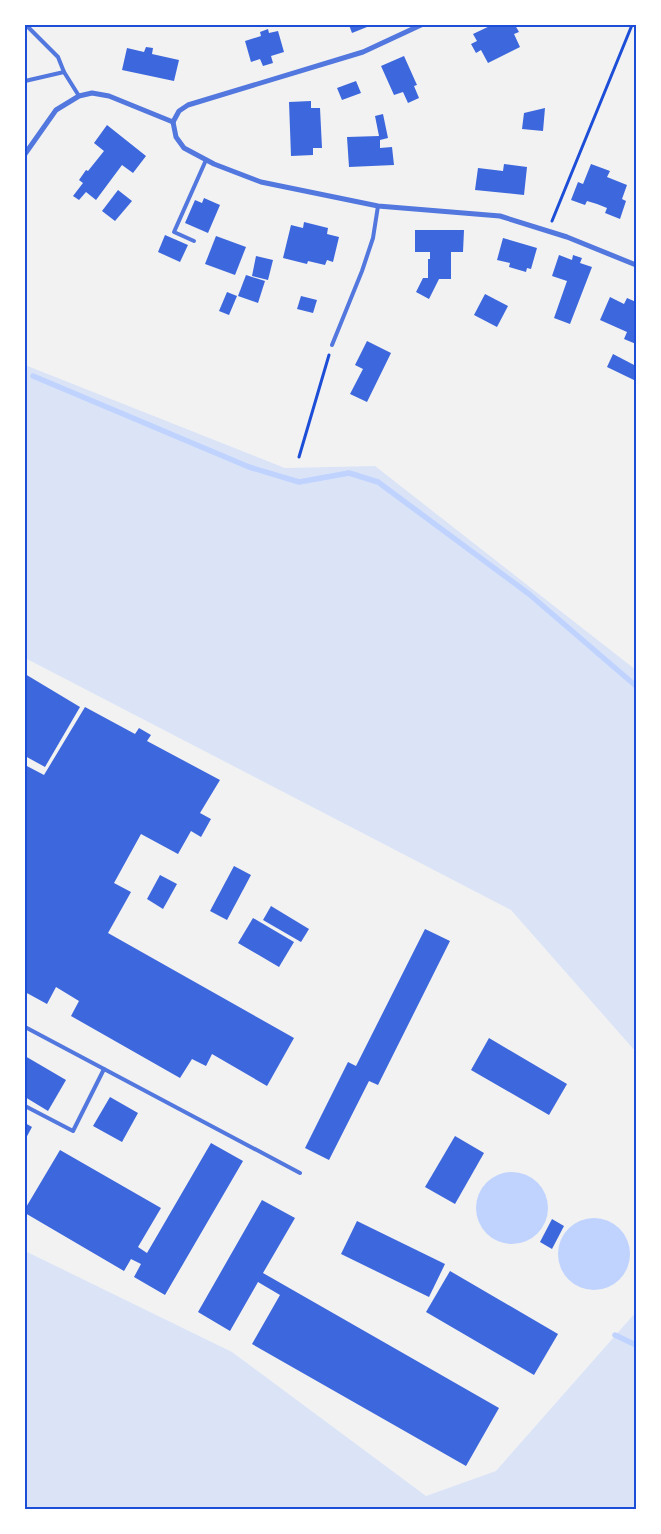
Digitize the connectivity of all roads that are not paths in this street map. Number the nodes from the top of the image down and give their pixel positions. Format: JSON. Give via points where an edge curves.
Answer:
{"nodes":[{"id":1,"x":26,"y":25,"type":"edge"},
{"id":2,"x":421,"y":25,"type":"edge"},
{"id":3,"x":64,"y":72,"type":"junction"},
{"id":4,"x":25,"y":82,"type":"edge"},
{"id":5,"x":79,"y":96,"type":"junction"},
{"id":6,"x":173,"y":122,"type":"junction"},
{"id":7,"x":25,"y":154,"type":"edge"},
{"id":8,"x":206,"y":160,"type":"junction"},
{"id":9,"x":378,"y":206,"type":"junction"},
{"id":10,"x":194,"y":241,"type":"dead end"},
{"id":11,"x":636,"y":265,"type":"edge"},
{"id":12,"x":332,"y":345,"type":"road end"},
{"id":13,"x":25,"y":1027,"type":"edge"},
{"id":14,"x":104,"y":1069,"type":"junction"},
{"id":15,"x":25,"y":1106,"type":"edge"},
{"id":16,"x":300,"y":1173,"type":"dead end"}],
"edges":[{"from":1,"to":3,"type":"lane","via":[[58,58]]},
{"from":2,"to":6,"type":"street","via":[[363,52],[188,105],[179,111]]},
{"from":3,"to":4,"type":"lane"},
{"from":3,"to":5,"type":"lane"},
{"from":5,"to":6,"type":"street","via":[[92,93],[109,96]]},
{"from":5,"to":7,"type":"street","via":[[56,110]]},
{"from":6,"to":8,"type":"street","via":[[176,137],[184,148]]},
{"from":8,"to":9,"type":"street","via":[[261,182]]},
{"from":8,"to":10,"type":"lane","via":[[174,232]]},
{"from":9,"to":11,"type":"street","via":[[500,216]]},
{"from":9,"to":12,"type":"lane","via":[[373,238]]},
{"from":13,"to":14,"type":"lane"},
{"from":14,"to":15,"type":"lane","via":[[73,1131]]},
{"from":14,"to":16,"type":"lane"}]}
